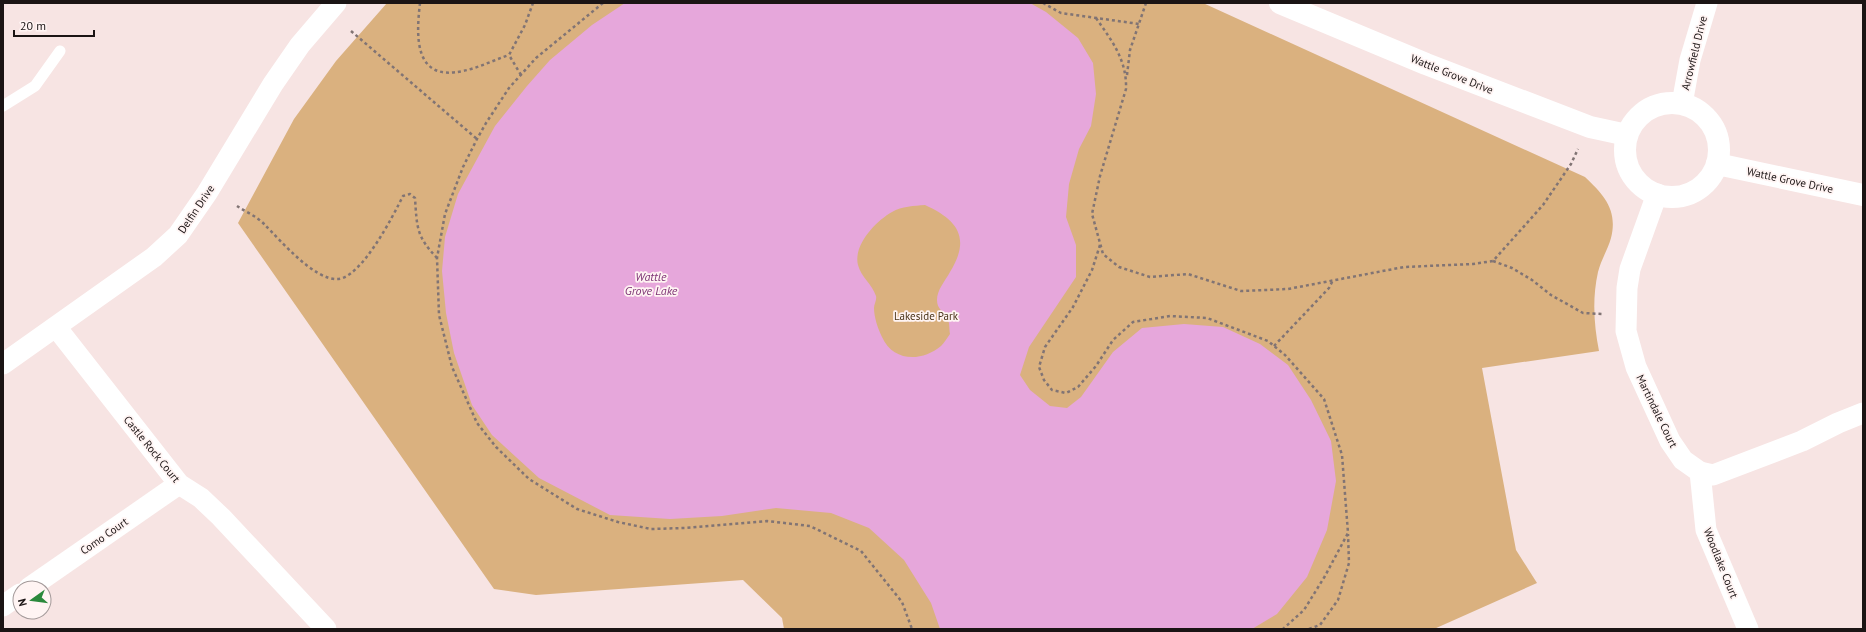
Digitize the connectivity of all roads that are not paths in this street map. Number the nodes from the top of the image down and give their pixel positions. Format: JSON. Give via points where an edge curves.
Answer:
{"nodes":[{"id":1,"x":1280,"y":3,"type":"edge"},
{"id":2,"x":1707,"y":3,"type":"edge"},
{"id":3,"x":328,"y":6,"type":"edge"},
{"id":4,"x":60,"y":51,"type":"dead end"},
{"id":5,"x":1682,"y":104,"type":"junction"},
{"id":6,"x":3,"y":106,"type":"edge"},
{"id":7,"x":1628,"y":135,"type":"junction"},
{"id":8,"x":1716,"y":164,"type":"junction"},
{"id":9,"x":1657,"y":194,"type":"junction"},
{"id":10,"x":1863,"y":195,"type":"edge"},
{"id":11,"x":56,"y":327,"type":"junction"},
{"id":12,"x":3,"y":364,"type":"edge"},
{"id":13,"x":1863,"y":413,"type":"edge"},
{"id":14,"x":1700,"y":472,"type":"junction"},
{"id":15,"x":179,"y":484,"type":"junction"},
{"id":16,"x":41,"y":580,"type":"edge"},
{"id":17,"x":12,"y":600,"type":"edge"},
{"id":18,"x":3,"y":606,"type":"edge"},
{"id":19,"x":326,"y":629,"type":"edge"},
{"id":20,"x":1748,"y":629,"type":"edge"}],
"edges":[{"from":1,"to":7,"type":"street","name":"Wattle Grove Drive","via":[[1590,128]]},
{"from":2,"to":5,"type":"street","name":"Arrowfield Drive","via":[[1690,60]]},
{"from":3,"to":11,"type":"street","name":"Delfin Drive","via":[[273,84],[211,187],[178,236],[154,257]]},
{"from":4,"to":6,"type":"lane","via":[[35,86]]},
{"from":5,"to":7,"type":"street","via":[[1668,103],[1655,106],[1643,113]]},
{"from":5,"to":8,"type":"street","via":[[1694,108],[1713,126],[1719,152]]},
{"from":7,"to":9,"type":"street","via":[[1625,147],[1630,171],[1636,181]]},
{"from":8,"to":9,"type":"street","via":[[1710,178],[1686,195],[1671,197]]},
{"from":8,"to":10,"type":"street","name":"Wattle Grove Drive"},
{"from":9,"to":14,"type":"street","name":"Martindale Court","via":[[1630,269],[1626,288],[1626,331],[1636,367],[1670,441],[1683,460]]},
{"from":11,"to":12,"type":"street","name":"Delfin Drive"},
{"from":11,"to":15,"type":"street","name":"Castle Rock Court"},
{"from":13,"to":14,"type":"street","via":[[1802,441],[1713,475]]},
{"from":14,"to":20,"type":"street","name":"Woodlake Court","via":[[1706,530]]},
{"from":15,"to":16,"type":"street","name":"Como Court"},
{"from":15,"to":19,"type":"street","name":"Castle Rock Court","via":[[221,517]]},
{"from":17,"to":18,"type":"street"}]}
